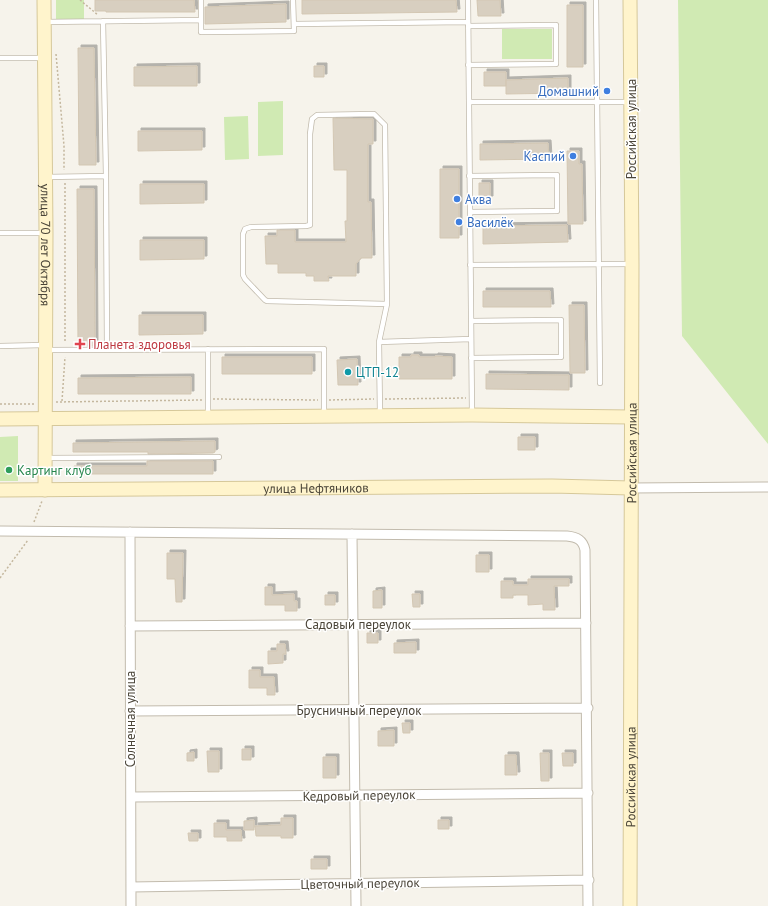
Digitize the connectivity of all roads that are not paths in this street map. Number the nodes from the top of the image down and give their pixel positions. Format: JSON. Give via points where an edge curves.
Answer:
{"nodes":[{"id":1,"x":44,"y":0,"type":"edge"},
{"id":2,"x":200,"y":0,"type":"edge"},
{"id":3,"x":294,"y":0,"type":"edge"},
{"id":4,"x":468,"y":0,"type":"edge"},
{"id":5,"x":596,"y":0,"type":"edge"},
{"id":6,"x":630,"y":0,"type":"edge"},
{"id":7,"x":201,"y":20,"type":"junction"},
{"id":8,"x":104,"y":21,"type":"junction"},
{"id":9,"x":44,"y":22,"type":"junction"},
{"id":10,"x":294,"y":24,"type":"junction"},
{"id":11,"x":468,"y":24,"type":"junction"},
{"id":12,"x":50,"y":55,"type":"junction"},
{"id":13,"x":0,"y":58,"type":"edge"},
{"id":14,"x":468,"y":65,"type":"junction"},
{"id":15,"x":469,"y":102,"type":"junction"},
{"id":16,"x":597,"y":102,"type":"junction"},
{"id":17,"x":631,"y":102,"type":"junction"},
{"id":18,"x":106,"y":176,"type":"junction"},
{"id":19,"x":469,"y":176,"type":"junction"},
{"id":20,"x":45,"y":177,"type":"junction"},
{"id":21,"x":470,"y":212,"type":"junction"},
{"id":22,"x":0,"y":233,"type":"edge"},
{"id":23,"x":46,"y":233,"type":"junction"},
{"id":24,"x":599,"y":264,"type":"junction"},
{"id":25,"x":632,"y":264,"type":"junction"},
{"id":26,"x":470,"y":265,"type":"junction"},
{"id":27,"x":387,"y":304,"type":"junction"},
{"id":28,"x":471,"y":321,"type":"junction"},
{"id":29,"x":471,"y":339,"type":"junction"},
{"id":30,"x":379,"y":342,"type":"junction"},
{"id":31,"x":0,"y":346,"type":"edge"},
{"id":32,"x":46,"y":347,"type":"junction"},
{"id":33,"x":208,"y":349,"type":"junction"},
{"id":34,"x":107,"y":350,"type":"junction"},
{"id":35,"x":471,"y":358,"type":"junction"},
{"id":36,"x":600,"y":383,"type":"dead end"},
{"id":37,"x":472,"y":415,"type":"junction"},
{"id":38,"x":324,"y":416,"type":"junction"},
{"id":39,"x":380,"y":416,"type":"junction"},
{"id":40,"x":208,"y":417,"type":"junction"},
{"id":41,"x":631,"y":417,"type":"junction"},
{"id":42,"x":46,"y":418,"type":"junction"},
{"id":43,"x":0,"y":419,"type":"edge"},
{"id":44,"x":220,"y":457,"type":"dead end"},
{"id":45,"x":46,"y":458,"type":"junction"},
{"id":46,"x":768,"y":487,"type":"edge"},
{"id":47,"x":631,"y":488,"type":"junction"},
{"id":48,"x":0,"y":490,"type":"edge"},
{"id":49,"x":46,"y":490,"type":"junction"},
{"id":50,"x":0,"y":532,"type":"edge"},
{"id":51,"x":130,"y":532,"type":"junction"},
{"id":52,"x":352,"y":534,"type":"junction"},
{"id":53,"x":586,"y":623,"type":"junction"},
{"id":54,"x":353,"y":624,"type":"junction"},
{"id":55,"x":130,"y":626,"type":"junction"},
{"id":56,"x":588,"y":708,"type":"junction"},
{"id":57,"x":354,"y":710,"type":"junction"},
{"id":58,"x":130,"y":711,"type":"junction"},
{"id":59,"x":588,"y":793,"type":"junction"},
{"id":60,"x":354,"y":795,"type":"junction"},
{"id":61,"x":131,"y":797,"type":"junction"},
{"id":62,"x":588,"y":880,"type":"junction"},
{"id":63,"x":355,"y":883,"type":"junction"},
{"id":64,"x":131,"y":887,"type":"junction"},
{"id":65,"x":131,"y":906,"type":"edge"},
{"id":66,"x":356,"y":906,"type":"edge"},
{"id":67,"x":588,"y":906,"type":"edge"},
{"id":68,"x":630,"y":906,"type":"edge"}],
"edges":[{"from":1,"to":9,"type":"main road","name":"улица 70 лет Октября"},
{"from":2,"to":7,"type":"lane"},
{"from":3,"to":10,"type":"lane"},
{"from":4,"to":11,"type":"lane"},
{"from":5,"to":16,"type":"lane"},
{"from":6,"to":17,"type":"main road","name":"Российская улица"},
{"from":7,"to":8,"type":"lane"},
{"from":7,"to":10,"type":"lane","via":[[201,32],[294,31]]},
{"from":8,"to":9,"type":"lane"},
{"from":8,"to":18,"type":"lane"},
{"from":9,"to":12,"type":"main road","name":"улица 70 лет Октября"},
{"from":10,"to":11,"type":"lane"},
{"from":11,"to":14,"type":"lane"},
{"from":11,"to":14,"type":"lane","via":[[556,25],[556,64]]},
{"from":12,"to":13,"type":"lane"},
{"from":12,"to":20,"type":"main road","name":"улица 70 лет Октября"},
{"from":14,"to":15,"type":"lane"},
{"from":15,"to":16,"type":"lane"},
{"from":15,"to":19,"type":"lane"},
{"from":16,"to":17,"type":"lane"},
{"from":16,"to":24,"type":"lane"},
{"from":17,"to":25,"type":"main road","name":"Российская улица"},
{"from":18,"to":20,"type":"lane"},
{"from":18,"to":34,"type":"lane"},
{"from":19,"to":21,"type":"lane"},
{"from":19,"to":21,"type":"lane","via":[[557,176],[557,211]]},
{"from":20,"to":23,"type":"main road","name":"улица 70 лет Октября"},
{"from":21,"to":26,"type":"lane"},
{"from":22,"to":23,"type":"lane"},
{"from":23,"to":32,"type":"main road","name":"улица 70 лет Октября"},
{"from":24,"to":25,"type":"lane"},
{"from":24,"to":26,"type":"lane"},
{"from":24,"to":36,"type":"lane"},
{"from":25,"to":41,"type":"main road","name":"Российская улица"},
{"from":26,"to":28,"type":"lane"},
{"from":27,"to":27,"type":"lane","via":[[385,125],[374,114],[317,115],[312,119],[310,134],[310,225],[245,229],[243,275],[268,302]]},
{"from":27,"to":30,"type":"lane"},
{"from":28,"to":29,"type":"lane"},
{"from":28,"to":35,"type":"lane","via":[[561,320],[561,357]]},
{"from":29,"to":30,"type":"lane"},
{"from":29,"to":35,"type":"lane"},
{"from":30,"to":39,"type":"lane"},
{"from":31,"to":32,"type":"lane"},
{"from":32,"to":34,"type":"lane","via":[[65,350]]},
{"from":32,"to":42,"type":"main road","name":"улица 70 лет Октября"},
{"from":33,"to":34,"type":"lane"},
{"from":33,"to":38,"type":"lane","via":[[324,349]]},
{"from":33,"to":40,"type":"lane"},
{"from":35,"to":37,"type":"lane"},
{"from":37,"to":39,"type":"main road"},
{"from":37,"to":41,"type":"main road"},
{"from":38,"to":39,"type":"main road"},
{"from":38,"to":40,"type":"main road"},
{"from":40,"to":42,"type":"main road"},
{"from":41,"to":47,"type":"main road","name":"Российская улица"},
{"from":42,"to":43,"type":"main road"},
{"from":42,"to":45,"type":"main road","name":"улица 70 лет Октября"},
{"from":44,"to":45,"type":"lane"},
{"from":45,"to":49,"type":"main road","name":"улица 70 лет Октября"},
{"from":46,"to":47,"type":"street"},
{"from":47,"to":49,"type":"main road","name":"улица Нефтяников","via":[[544,486]]},
{"from":47,"to":68,"type":"main road","name":"Российская улица"},
{"from":48,"to":49,"type":"main road","name":"улица Нефтяников"},
{"from":50,"to":51,"type":"street"},
{"from":51,"to":52,"type":"street"},
{"from":51,"to":55,"type":"street","name":"Солнечная улица"},
{"from":52,"to":53,"type":"street","via":[[567,536],[579,539],[585,550]]},
{"from":52,"to":54,"type":"street"},
{"from":53,"to":54,"type":"street","name":"Садовый переулок"},
{"from":53,"to":56,"type":"street"},
{"from":54,"to":55,"type":"street","name":"Садовый переулок"},
{"from":54,"to":57,"type":"street"},
{"from":55,"to":58,"type":"street","name":"Солнечная улица"},
{"from":56,"to":57,"type":"street","name":"Брусничный переулок"},
{"from":56,"to":59,"type":"street"},
{"from":57,"to":58,"type":"street","name":"Брусничный переулок"},
{"from":57,"to":60,"type":"street"},
{"from":58,"to":61,"type":"street","name":"Солнечная улица"},
{"from":59,"to":60,"type":"street","name":"Кедровый переулок"},
{"from":59,"to":62,"type":"street"},
{"from":60,"to":61,"type":"street","name":"Кедровый переулок"},
{"from":60,"to":63,"type":"street"},
{"from":61,"to":64,"type":"street","name":"Солнечная улица"},
{"from":62,"to":63,"type":"street","name":"Цветочный переулок"},
{"from":62,"to":67,"type":"street"},
{"from":63,"to":64,"type":"street","name":"Цветочный переулок"},
{"from":63,"to":66,"type":"street"},
{"from":64,"to":65,"type":"street","name":"Солнечная улица"}]}
